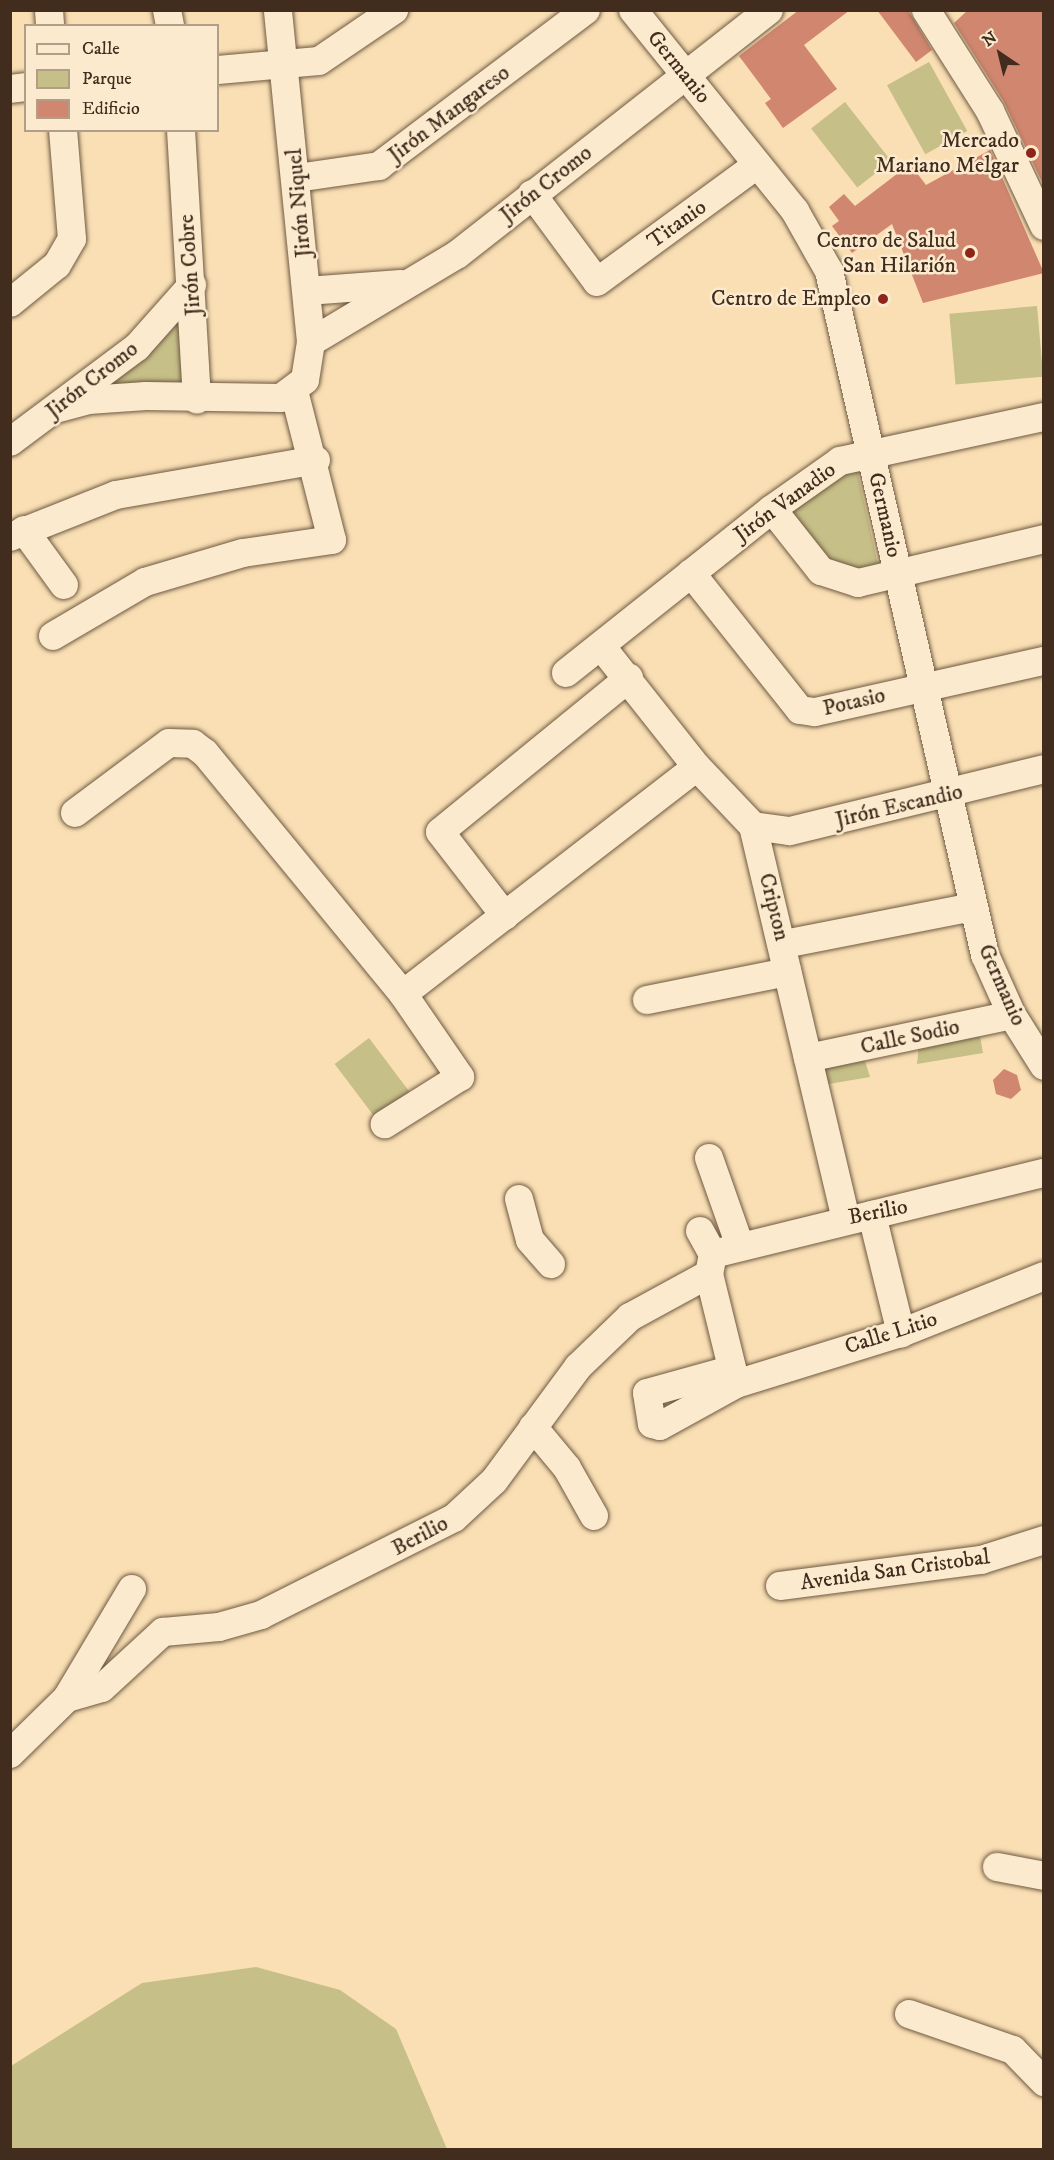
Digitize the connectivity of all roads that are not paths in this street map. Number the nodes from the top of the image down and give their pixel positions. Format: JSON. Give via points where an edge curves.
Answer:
{"nodes":[{"id":1,"x":278,"y":10,"type":"edge"},
{"id":2,"x":394,"y":10,"type":"edge"},
{"id":3,"x":586,"y":10,"type":"edge"},
{"id":4,"x":633,"y":10,"type":"edge"},
{"id":5,"x":769,"y":10,"type":"edge"},
{"id":6,"x":935,"y":14,"type":"edge"},
{"id":7,"x":285,"y":64,"type":"junction"},
{"id":8,"x":219,"y":70,"type":"edge"},
{"id":9,"x":686,"y":76,"type":"junction"},
{"id":10,"x":63,"y":132,"type":"edge"},
{"id":11,"x":181,"y":132,"type":"edge"},
{"id":12,"x":757,"y":165,"type":"junction"},
{"id":13,"x":297,"y":177,"type":"junction"},
{"id":14,"x":532,"y":194,"type":"junction"},
{"id":15,"x":1044,"y":226,"type":"edge"},
{"id":16,"x":405,"y":283,"type":"junction"},
{"id":17,"x":192,"y":285,"type":"junction"},
{"id":18,"x":307,"y":291,"type":"junction"},
{"id":19,"x":10,"y":303,"type":"edge"},
{"id":20,"x":311,"y":342,"type":"junction"},
{"id":21,"x":294,"y":391,"type":"junction"},
{"id":22,"x":197,"y":400,"type":"junction"},
{"id":23,"x":59,"y":408,"type":"junction"},
{"id":24,"x":1044,"y":417,"type":"edge"},
{"id":25,"x":10,"y":442,"type":"edge"},
{"id":26,"x":870,"y":452,"type":"junction"},
{"id":27,"x":316,"y":460,"type":"junction"},
{"id":28,"x":772,"y":509,"type":"junction"},
{"id":29,"x":17,"y":533,"type":"edge"},
{"id":30,"x":1044,"y":539,"type":"edge"},
{"id":31,"x":691,"y":573,"type":"junction"},
{"id":32,"x":898,"y":575,"type":"junction"},
{"id":33,"x":64,"y":585,"type":"dead end"},
{"id":34,"x":53,"y":636,"type":"dead end"},
{"id":35,"x":601,"y":646,"type":"junction"},
{"id":36,"x":1044,"y":661,"type":"edge"},
{"id":37,"x":566,"y":673,"type":"dead end"},
{"id":38,"x":629,"y":678,"type":"junction"},
{"id":39,"x":923,"y":687,"type":"junction"},
{"id":40,"x":697,"y":767,"type":"junction"},
{"id":41,"x":1044,"y":770,"type":"edge"},
{"id":42,"x":948,"y":797,"type":"junction"},
{"id":43,"x":75,"y":813,"type":"dead end"},
{"id":44,"x":753,"y":826,"type":"junction"},
{"id":45,"x":973,"y":907,"type":"junction"},
{"id":46,"x":505,"y":916,"type":"junction"},
{"id":47,"x":785,"y":958,"type":"junction"},
{"id":48,"x":403,"y":994,"type":"junction"},
{"id":49,"x":647,"y":1000,"type":"dead end"},
{"id":50,"x":1012,"y":1015,"type":"junction"},
{"id":51,"x":808,"y":1058,"type":"junction"},
{"id":52,"x":1044,"y":1066,"type":"edge"},
{"id":53,"x":385,"y":1124,"type":"dead end"},
{"id":54,"x":709,"y":1158,"type":"dead end"},
{"id":55,"x":1044,"y":1173,"type":"edge"},
{"id":56,"x":519,"y":1199,"type":"dead end"},
{"id":57,"x":859,"y":1217,"type":"junction"},
{"id":58,"x":716,"y":1251,"type":"junction"},
{"id":59,"x":551,"y":1264,"type":"dead end"},
{"id":60,"x":1044,"y":1276,"type":"edge"},
{"id":61,"x":901,"y":1333,"type":"junction"},
{"id":62,"x":532,"y":1427,"type":"junction"},
{"id":63,"x":594,"y":1516,"type":"dead end"},
{"id":64,"x":1044,"y":1540,"type":"edge"},
{"id":65,"x":780,"y":1586,"type":"dead end"},
{"id":66,"x":132,"y":1589,"type":"dead end"},
{"id":67,"x":67,"y":1698,"type":"junction"},
{"id":68,"x":10,"y":1754,"type":"edge"},
{"id":69,"x":997,"y":1867,"type":"dead end"},
{"id":70,"x":1044,"y":1876,"type":"edge"},
{"id":71,"x":909,"y":2014,"type":"dead end"},
{"id":72,"x":1044,"y":2082,"type":"edge"}],
"edges":[{"from":1,"to":7,"type":"street","name":"Jirón Niquel"},
{"from":2,"to":7,"type":"street","via":[[332,56]]},
{"from":3,"to":13,"type":"street","name":"Jirón Mangareso","via":[[379,166]]},
{"from":4,"to":9,"type":"street","name":"Germanio"},
{"from":5,"to":9,"type":"street","name":"Jirón Cromo"},
{"from":6,"to":15,"type":"street","via":[[990,111]]},
{"from":7,"to":8,"type":"street"},
{"from":7,"to":13,"type":"street","name":"Jirón Niquel"},
{"from":9,"to":12,"type":"street","name":"Germanio"},
{"from":9,"to":14,"type":"street","name":"Jirón Cromo"},
{"from":10,"to":19,"type":"street","via":[[72,239],[57,265]]},
{"from":11,"to":17,"type":"street","name":"Jirón Cobre"},
{"from":12,"to":14,"type":"street","name":"Titanio","via":[[597,282]]},
{"from":12,"to":26,"type":"street","name":"Germanio","via":[[795,211],[829,271]]},
{"from":13,"to":18,"type":"street","name":"Jirón Niquel"},
{"from":14,"to":16,"type":"street","name":"Jirón Cromo","via":[[458,254]]},
{"from":16,"to":18,"type":"street"},
{"from":16,"to":20,"type":"street","name":"Jirón Cromo"},
{"from":17,"to":22,"type":"street","name":"Jirón Cobre"},
{"from":17,"to":23,"type":"street","name":"Jirón Cromo","via":[[160,325]]},
{"from":18,"to":20,"type":"street","name":"Jirón Niquel"},
{"from":20,"to":21,"type":"street","name":"Jirón Niquel","via":[[312,363]]},
{"from":21,"to":22,"type":"street","via":[[281,398]]},
{"from":21,"to":27,"type":"street"},
{"from":22,"to":23,"type":"street","via":[[135,397]]},
{"from":23,"to":25,"type":"street","name":"Jirón Cromo"},
{"from":24,"to":26,"type":"street","name":"Jirón Vanadio"},
{"from":26,"to":28,"type":"street","name":"Jirón Vanadio","via":[[840,461]]},
{"from":26,"to":32,"type":"street","name":"Germanio"},
{"from":27,"to":29,"type":"street","via":[[116,495]]},
{"from":27,"to":34,"type":"street","via":[[332,540],[243,553],[145,582]]},
{"from":28,"to":31,"type":"street","name":"Jirón Vanadio"},
{"from":28,"to":32,"type":"street","via":[[821,571],[835,579],[858,583]]},
{"from":29,"to":33,"type":"street"},
{"from":30,"to":32,"type":"street"},
{"from":31,"to":35,"type":"street","name":"Jirón Vanadio"},
{"from":31,"to":39,"type":"street","name":"Potasio","via":[[800,710],[814,712]]},
{"from":32,"to":39,"type":"street","name":"Germanio"},
{"from":35,"to":37,"type":"street","name":"Jirón Vanadio"},
{"from":35,"to":38,"type":"street","name":"Cripton"},
{"from":36,"to":39,"type":"street","name":"Potasio"},
{"from":38,"to":40,"type":"street","name":"Cripton"},
{"from":38,"to":46,"type":"street","via":[[440,832]]},
{"from":39,"to":42,"type":"street","name":"Germanio"},
{"from":40,"to":44,"type":"street","name":"Cripton"},
{"from":40,"to":46,"type":"street"},
{"from":41,"to":42,"type":"street","name":"Jirón Escandio"},
{"from":42,"to":44,"type":"street","name":"Jirón Escandio","via":[[789,831]]},
{"from":42,"to":45,"type":"street","name":"Germanio"},
{"from":43,"to":48,"type":"street","via":[[169,743],[193,744]]},
{"from":44,"to":47,"type":"street","name":"Cripton"},
{"from":45,"to":47,"type":"street"},
{"from":45,"to":50,"type":"street","name":"Germanio","via":[[985,955]]},
{"from":46,"to":48,"type":"street"},
{"from":47,"to":49,"type":"street"},
{"from":47,"to":51,"type":"street","name":"Cripton"},
{"from":48,"to":53,"type":"street","via":[[460,1077]]},
{"from":50,"to":51,"type":"street","name":"Calle Sodio"},
{"from":50,"to":52,"type":"street","name":"Germanio"},
{"from":51,"to":57,"type":"street","name":"Cripton"},
{"from":54,"to":58,"type":"street"},
{"from":55,"to":57,"type":"street","name":"Berilio"},
{"from":56,"to":59,"type":"street","via":[[530,1240]]},
{"from":57,"to":58,"type":"street","name":"Berilio"},
{"from":57,"to":61,"type":"street","name":"Cripton"},
{"from":58,"to":61,"type":"street","name":"Calle Litio","via":[[733,1377]]},
{"from":58,"to":62,"type":"street","name":"Berilio","via":[[630,1317],[578,1367]]},
{"from":60,"to":61,"type":"street","name":"Calle Litio"},
{"from":62,"to":63,"type":"street","via":[[567,1468]]},
{"from":62,"to":67,"type":"street","name":"Berilio","via":[[494,1481],[454,1518],[261,1615],[219,1627],[163,1632],[102,1688]]},
{"from":64,"to":65,"type":"street","name":"Avenida San Cristobal","via":[[981,1560]]},
{"from":66,"to":67,"type":"street"},
{"from":67,"to":68,"type":"street"},
{"from":69,"to":70,"type":"street"},
{"from":71,"to":72,"type":"street","via":[[1013,2050]]}]}
